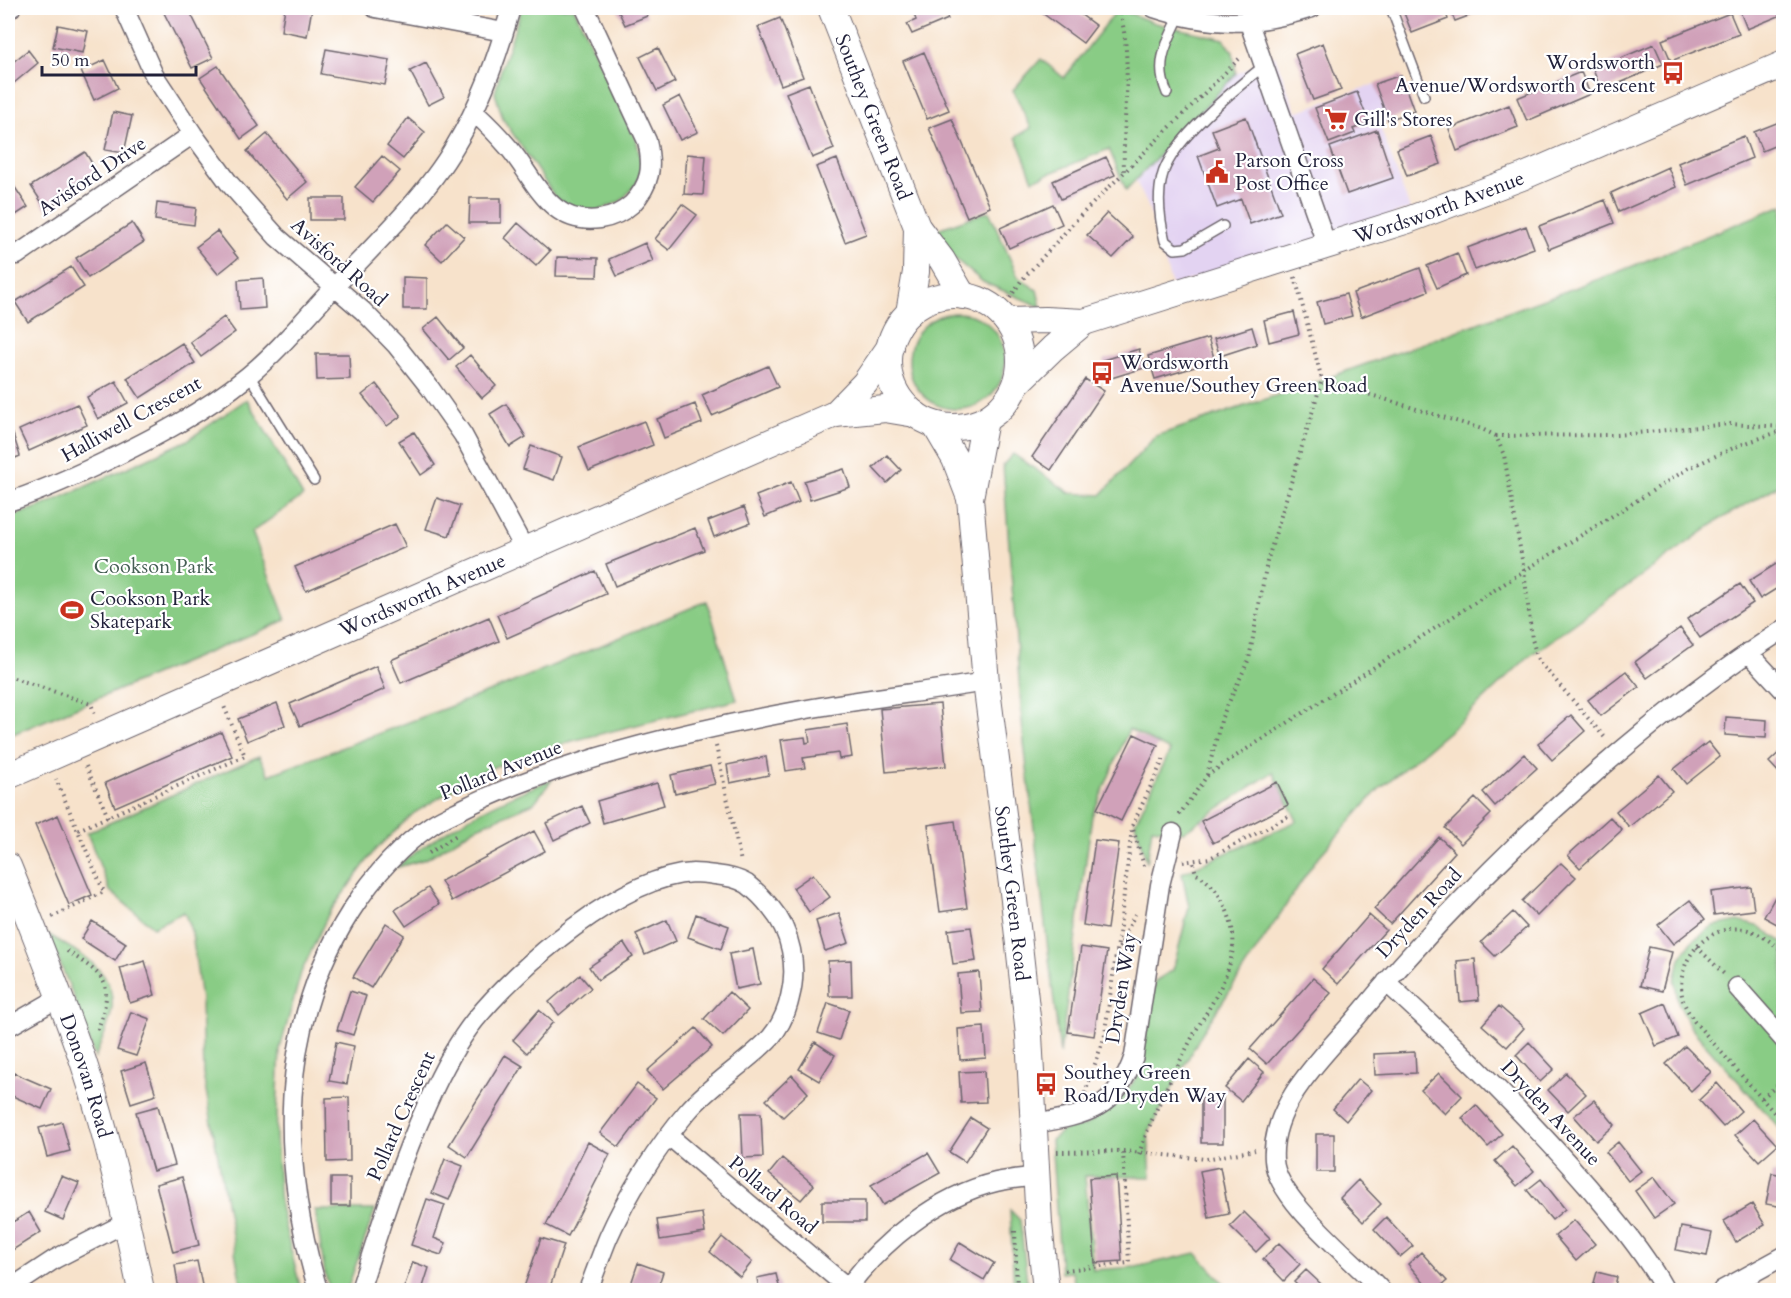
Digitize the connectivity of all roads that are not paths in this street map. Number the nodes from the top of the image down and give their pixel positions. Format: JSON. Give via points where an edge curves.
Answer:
{"nodes":[{"id":1,"x":124,"y":8,"type":"edge"},
{"id":2,"x":375,"y":8,"type":"edge"},
{"id":3,"x":511,"y":8,"type":"edge"},
{"id":4,"x":585,"y":8,"type":"edge"},
{"id":5,"x":831,"y":8,"type":"edge"},
{"id":6,"x":1154,"y":8,"type":"edge"},
{"id":7,"x":1312,"y":8,"type":"edge"},
{"id":8,"x":1391,"y":8,"type":"edge"},
{"id":9,"x":1180,"y":15,"type":"junction"},
{"id":10,"x":1249,"y":22,"type":"junction"},
{"id":11,"x":504,"y":32,"type":"junction"},
{"id":12,"x":1784,"y":64,"type":"edge"},
{"id":13,"x":1265,"y":65,"type":"junction"},
{"id":14,"x":1167,"y":93,"type":"dead end"},
{"id":15,"x":1424,"y":96,"type":"dead end"},
{"id":16,"x":474,"y":112,"type":"junction"},
{"id":17,"x":193,"y":135,"type":"junction"},
{"id":18,"x":917,"y":226,"type":"junction"},
{"id":19,"x":1223,"y":226,"type":"dead end"},
{"id":20,"x":1327,"y":246,"type":"junction"},
{"id":21,"x":17,"y":255,"type":"dead end"},
{"id":22,"x":333,"y":288,"type":"junction"},
{"id":23,"x":963,"y":296,"type":"junction"},
{"id":24,"x":909,"y":314,"type":"junction"},
{"id":25,"x":1003,"y":317,"type":"junction"},
{"id":26,"x":1084,"y":322,"type":"junction"},
{"id":27,"x":890,"y":347,"type":"junction"},
{"id":28,"x":249,"y":375,"type":"junction"},
{"id":29,"x":1017,"y":383,"type":"junction"},
{"id":30,"x":835,"y":414,"type":"junction"},
{"id":31,"x":925,"y":419,"type":"junction"},
{"id":32,"x":986,"y":420,"type":"junction"},
{"id":33,"x":314,"y":480,"type":"dead end"},
{"id":34,"x":970,"y":498,"type":"junction"},
{"id":35,"x":8,"y":501,"type":"edge"},
{"id":36,"x":525,"y":550,"type":"junction"},
{"id":37,"x":1784,"y":630,"type":"edge"},
{"id":38,"x":1748,"y":652,"type":"junction"},
{"id":39,"x":986,"y":682,"type":"junction"},
{"id":40,"x":1784,"y":691,"type":"edge"},
{"id":41,"x":8,"y":777,"type":"edge"},
{"id":42,"x":1173,"y":833,"type":"road end"},
{"id":43,"x":8,"y":866,"type":"edge"},
{"id":44,"x":1386,"y":982,"type":"junction"},
{"id":45,"x":1737,"y":987,"type":"road end"},
{"id":46,"x":60,"y":997,"type":"junction"},
{"id":47,"x":8,"y":1028,"type":"edge"},
{"id":48,"x":1784,"y":1040,"type":"edge"},
{"id":49,"x":1034,"y":1124,"type":"junction"},
{"id":50,"x":669,"y":1136,"type":"junction"},
{"id":51,"x":1037,"y":1164,"type":"junction"},
{"id":52,"x":127,"y":1222,"type":"junction"},
{"id":53,"x":1784,"y":1256,"type":"edge"},
{"id":54,"x":1045,"y":1282,"type":"edge"},
{"id":55,"x":847,"y":1289,"type":"edge"},
{"id":56,"x":8,"y":1290,"type":"edge"},
{"id":57,"x":141,"y":1290,"type":"edge"},
{"id":58,"x":318,"y":1290,"type":"edge"},
{"id":59,"x":360,"y":1290,"type":"edge"},
{"id":60,"x":588,"y":1290,"type":"edge"},
{"id":61,"x":1381,"y":1290,"type":"edge"},
{"id":62,"x":1665,"y":1290,"type":"edge"},
{"id":63,"x":1722,"y":1290,"type":"edge"}],
"edges":[{"from":1,"to":17,"type":"street","name":"Avisford Road","via":[[154,75]]},
{"from":2,"to":11,"type":"street"},
{"from":3,"to":11,"type":"street","name":"Halliwell Crescent"},
{"from":4,"to":16,"type":"street","via":[[651,159],[649,179],[641,195],[624,211],[610,218],[589,220],[570,217],[553,207],[510,149]]},
{"from":5,"to":18,"type":"street","name":"Southey Green Road"},
{"from":6,"to":9,"type":"street"},
{"from":7,"to":10,"type":"street"},
{"from":8,"to":15,"type":"lane"},
{"from":9,"to":10,"type":"street"},
{"from":9,"to":14,"type":"lane","via":[[1161,61],[1161,78]]},
{"from":10,"to":13,"type":"street"},
{"from":11,"to":16,"type":"street","name":"Halliwell Crescent"},
{"from":12,"to":20,"type":"street","name":"Wordsworth Avenue","via":[[1522,177]]},
{"from":13,"to":19,"type":"lane","via":[[1224,97],[1170,156],[1161,177],[1160,219],[1165,241],[1175,249],[1185,248]]},
{"from":13,"to":20,"type":"street"},
{"from":16,"to":22,"type":"street","name":"Halliwell Crescent","via":[[455,148],[428,185]]},
{"from":17,"to":21,"type":"street","name":"Avisford Drive"},
{"from":17,"to":22,"type":"street","name":"Avisford Road","via":[[277,237]]},
{"from":18,"to":23,"type":"street","name":"Southey Green Road"},
{"from":18,"to":24,"type":"street","name":"Southey Green Road","via":[[916,272]]},
{"from":20,"to":26,"type":"street","name":"Wordsworth Avenue"},
{"from":22,"to":28,"type":"street","name":"Halliwell Crescent"},
{"from":22,"to":36,"type":"street","name":"Avisford Road","via":[[363,311],[396,345],[430,388],[463,435]]},
{"from":23,"to":24,"type":"street","via":[[943,296],[925,302]]},
{"from":23,"to":25,"type":"street","via":[[983,302]]},
{"from":24,"to":27,"type":"street"},
{"from":25,"to":26,"type":"street","name":"Wordsworth Avenue"},
{"from":25,"to":29,"type":"street","via":[[1017,340]]},
{"from":26,"to":29,"type":"street","name":"Wordsworth Avenue"},
{"from":27,"to":30,"type":"street","name":"Wordsworth Avenue","via":[[865,383]]},
{"from":27,"to":31,"type":"street","via":[[893,384],[902,401]]},
{"from":28,"to":33,"type":"lane"},
{"from":28,"to":35,"type":"street","name":"Halliwell Crescent","via":[[189,417],[130,450]]},
{"from":29,"to":32,"type":"street","via":[[999,410]]},
{"from":30,"to":31,"type":"street","name":"Wordsworth Avenue","via":[[885,409]]},
{"from":30,"to":36,"type":"street","name":"Wordsworth Avenue"},
{"from":31,"to":32,"type":"street","via":[[952,428]]},
{"from":31,"to":34,"type":"street","name":"Southey Green Road","via":[[955,459]]},
{"from":32,"to":34,"type":"street","name":"Southey Green Road"},
{"from":34,"to":39,"type":"street","name":"Southey Green Road"},
{"from":36,"to":41,"type":"street","name":"Wordsworth Avenue"},
{"from":37,"to":38,"type":"street","name":"Dryden Road"},
{"from":38,"to":40,"type":"street"},
{"from":38,"to":44,"type":"street","name":"Dryden Road","via":[[1679,702],[1547,815],[1447,914]]},
{"from":39,"to":49,"type":"street","name":"Southey Green Road","via":[[1029,1035]]},
{"from":39,"to":58,"type":"street","name":"Pollard Avenue","via":[[802,710],[632,746],[481,799],[433,824],[397,853],[365,890],[338,932],[316,978],[301,1026],[293,1073],[291,1125],[305,1248]]},
{"from":42,"to":49,"type":"street","name":"Dryden Way","via":[[1166,863],[1154,885],[1134,1056],[1128,1076],[1090,1112]]},
{"from":43,"to":46,"type":"street","name":"Donovan Road"},
{"from":44,"to":61,"type":"street","name":"Dryden Road","via":[[1297,1089],[1281,1113],[1273,1147],[1274,1164],[1295,1204]]},
{"from":44,"to":62,"type":"street","name":"Dryden Avenue","via":[[1509,1099],[1559,1153],[1610,1212]]},
{"from":45,"to":48,"type":"street"},
{"from":46,"to":47,"type":"street"},
{"from":46,"to":52,"type":"street","name":"Donovan Road"},
{"from":49,"to":51,"type":"street","name":"Southey Green Road"},
{"from":50,"to":55,"type":"street","name":"Pollard Road"},
{"from":50,"to":59,"type":"street","name":"Pollard Crescent","via":[[717,1081],[771,1036],[785,1016],[791,993],[793,965],[779,916],[745,883],[721,876],[693,873],[662,879],[625,895],[581,923],[515,977],[475,1020],[446,1064],[413,1134]]},
{"from":50,"to":60,"type":"street","name":"Pollard Crescent","via":[[640,1178],[609,1237]]},
{"from":51,"to":54,"type":"street","name":"Southey Green Road"},
{"from":51,"to":55,"type":"street","via":[[959,1196],[918,1219],[879,1250]]},
{"from":52,"to":56,"type":"street","via":[[55,1259]]},
{"from":52,"to":57,"type":"street","name":"Donovan Road"},
{"from":53,"to":63,"type":"street"}]}
